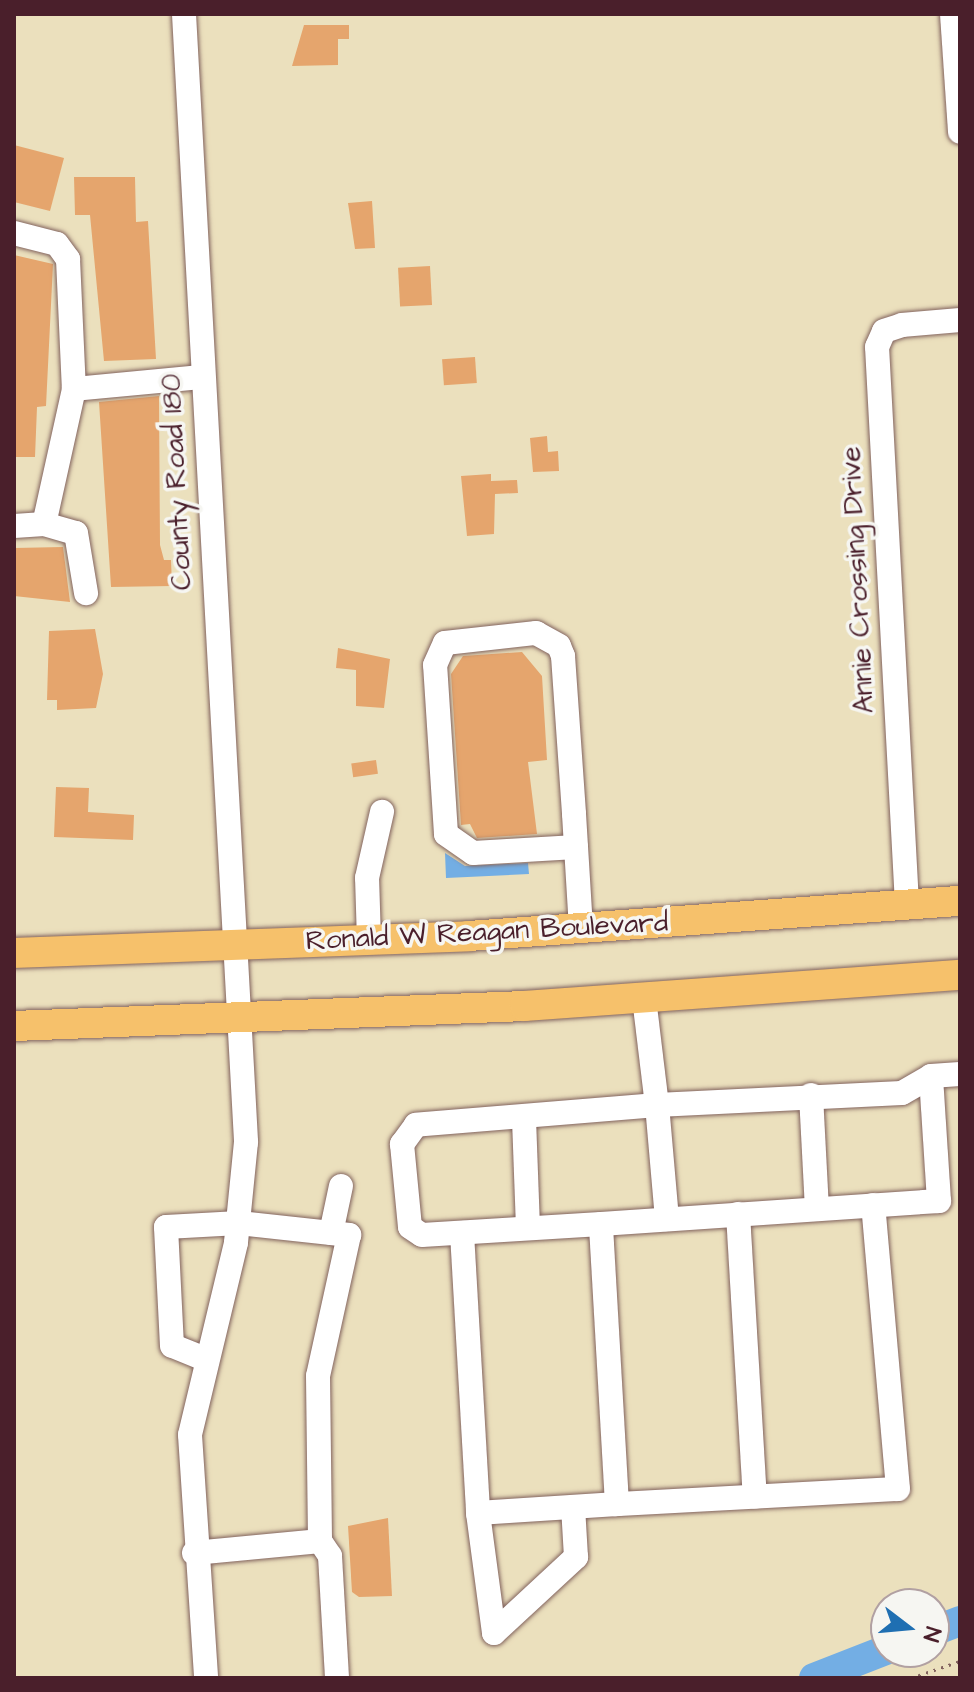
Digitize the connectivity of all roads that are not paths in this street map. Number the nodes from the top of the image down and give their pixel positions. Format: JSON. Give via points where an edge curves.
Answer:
{"nodes":[{"id":1,"x":184,"y":14,"type":"edge"},
{"id":2,"x":952,"y":14,"type":"edge"},
{"id":3,"x":960,"y":132,"type":"edge"},
{"id":4,"x":14,"y":233,"type":"edge"},
{"id":5,"x":960,"y":320,"type":"edge"},
{"id":6,"x":202,"y":377,"type":"junction"},
{"id":7,"x":74,"y":389,"type":"junction"},
{"id":8,"x":44,"y":524,"type":"junction"},
{"id":9,"x":14,"y":526,"type":"edge"},
{"id":10,"x":86,"y":593,"type":"dead end"},
{"id":11,"x":382,"y":812,"type":"dead end"},
{"id":12,"x":576,"y":847,"type":"junction"},
{"id":13,"x":960,"y":901,"type":"edge"},
{"id":14,"x":907,"y":904,"type":"junction"},
{"id":15,"x":581,"y":928,"type":"junction"},
{"id":16,"x":369,"y":940,"type":"junction"},
{"id":17,"x":236,"y":946,"type":"junction"},
{"id":18,"x":14,"y":953,"type":"edge"},
{"id":19,"x":960,"y":975,"type":"edge"},
{"id":20,"x":644,"y":998,"type":"junction"},
{"id":21,"x":240,"y":1019,"type":"junction"},
{"id":22,"x":14,"y":1026,"type":"edge"},
{"id":23,"x":960,"y":1074,"type":"edge"},
{"id":24,"x":931,"y":1076,"type":"junction"},
{"id":25,"x":811,"y":1095,"type":"junction"},
{"id":26,"x":657,"y":1105,"type":"junction"},
{"id":27,"x":524,"y":1119,"type":"junction"},
{"id":28,"x":341,"y":1186,"type":"dead end"},
{"id":29,"x":873,"y":1205,"type":"junction"},
{"id":30,"x":817,"y":1209,"type":"junction"},
{"id":31,"x":738,"y":1214,"type":"junction"},
{"id":32,"x":667,"y":1219,"type":"junction"},
{"id":33,"x":239,"y":1223,"type":"junction"},
{"id":34,"x":601,"y":1224,"type":"junction"},
{"id":35,"x":528,"y":1228,"type":"junction"},
{"id":36,"x":331,"y":1233,"type":"junction"},
{"id":37,"x":462,"y":1233,"type":"junction"},
{"id":38,"x":205,"y":1359,"type":"junction"},
{"id":39,"x":755,"y":1496,"type":"junction"},
{"id":40,"x":617,"y":1504,"type":"junction"},
{"id":41,"x":573,"y":1507,"type":"junction"},
{"id":42,"x":478,"y":1513,"type":"junction"},
{"id":43,"x":320,"y":1541,"type":"junction"},
{"id":44,"x":194,"y":1553,"type":"junction"},
{"id":45,"x":206,"y":1678,"type":"edge"},
{"id":46,"x":337,"y":1678,"type":"edge"}],
"edges":[{"from":1,"to":6,"type":"street","name":"County Road 180"},
{"from":2,"to":3,"type":"street"},
{"from":4,"to":7,"type":"street","via":[[57,244],[68,259]]},
{"from":5,"to":14,"type":"street","name":"Annie Crossing Drive","via":[[902,325],[884,331],[877,347]]},
{"from":6,"to":7,"type":"street"},
{"from":6,"to":17,"type":"street","name":"County Road 180"},
{"from":7,"to":8,"type":"street"},
{"from":8,"to":9,"type":"street"},
{"from":8,"to":10,"type":"street","via":[[76,533]]},
{"from":11,"to":16,"type":"street","via":[[367,878]]},
{"from":12,"to":12,"type":"street","via":[[559,646],[536,633],[445,643],[435,665],[446,834],[473,853]]},
{"from":12,"to":15,"type":"street"},
{"from":13,"to":14,"type":"main road","name":"Ronald W Reagan Boulevard"},
{"from":14,"to":15,"type":"main road","name":"Ronald W Reagan Boulevard"},
{"from":15,"to":16,"type":"main road","name":"Ronald W Reagan Boulevard"},
{"from":16,"to":17,"type":"main road","name":"Ronald W Reagan Boulevard"},
{"from":17,"to":18,"type":"main road","name":"Ronald W Reagan Boulevard"},
{"from":17,"to":21,"type":"street","name":"County Road 180"},
{"from":19,"to":20,"type":"main road"},
{"from":20,"to":21,"type":"main road"},
{"from":20,"to":26,"type":"street"},
{"from":21,"to":22,"type":"main road"},
{"from":21,"to":33,"type":"street","name":"County Road 180","via":[[246,1142]]},
{"from":23,"to":24,"type":"street"},
{"from":24,"to":25,"type":"street","via":[[902,1093]]},
{"from":24,"to":29,"type":"street","via":[[939,1201]]},
{"from":25,"to":26,"type":"street"},
{"from":25,"to":30,"type":"street"},
{"from":26,"to":27,"type":"street"},
{"from":26,"to":32,"type":"street"},
{"from":27,"to":35,"type":"street"},
{"from":27,"to":37,"type":"street","via":[[416,1125],[405,1137],[410,1227],[422,1235]]},
{"from":28,"to":36,"type":"street"},
{"from":29,"to":30,"type":"street"},
{"from":29,"to":39,"type":"street","via":[[898,1489]]},
{"from":30,"to":31,"type":"street"},
{"from":31,"to":32,"type":"street"},
{"from":31,"to":39,"type":"street"},
{"from":32,"to":34,"type":"street"},
{"from":33,"to":36,"type":"street"},
{"from":33,"to":38,"type":"street","name":"County Road 180"},
{"from":33,"to":38,"type":"street","via":[[166,1227],[172,1346]]},
{"from":34,"to":35,"type":"street"},
{"from":34,"to":40,"type":"street"},
{"from":35,"to":37,"type":"street"},
{"from":36,"to":43,"type":"street","via":[[349,1235],[318,1376]]},
{"from":37,"to":42,"type":"street"},
{"from":38,"to":44,"type":"street","name":"County Road 180","via":[[190,1435]]},
{"from":39,"to":40,"type":"street"},
{"from":40,"to":41,"type":"street"},
{"from":41,"to":42,"type":"street"},
{"from":41,"to":42,"type":"street","via":[[576,1557],[494,1633]]},
{"from":43,"to":44,"type":"street"},
{"from":43,"to":46,"type":"street","via":[[330,1556]]},
{"from":44,"to":45,"type":"street","name":"County Road 180"}]}
